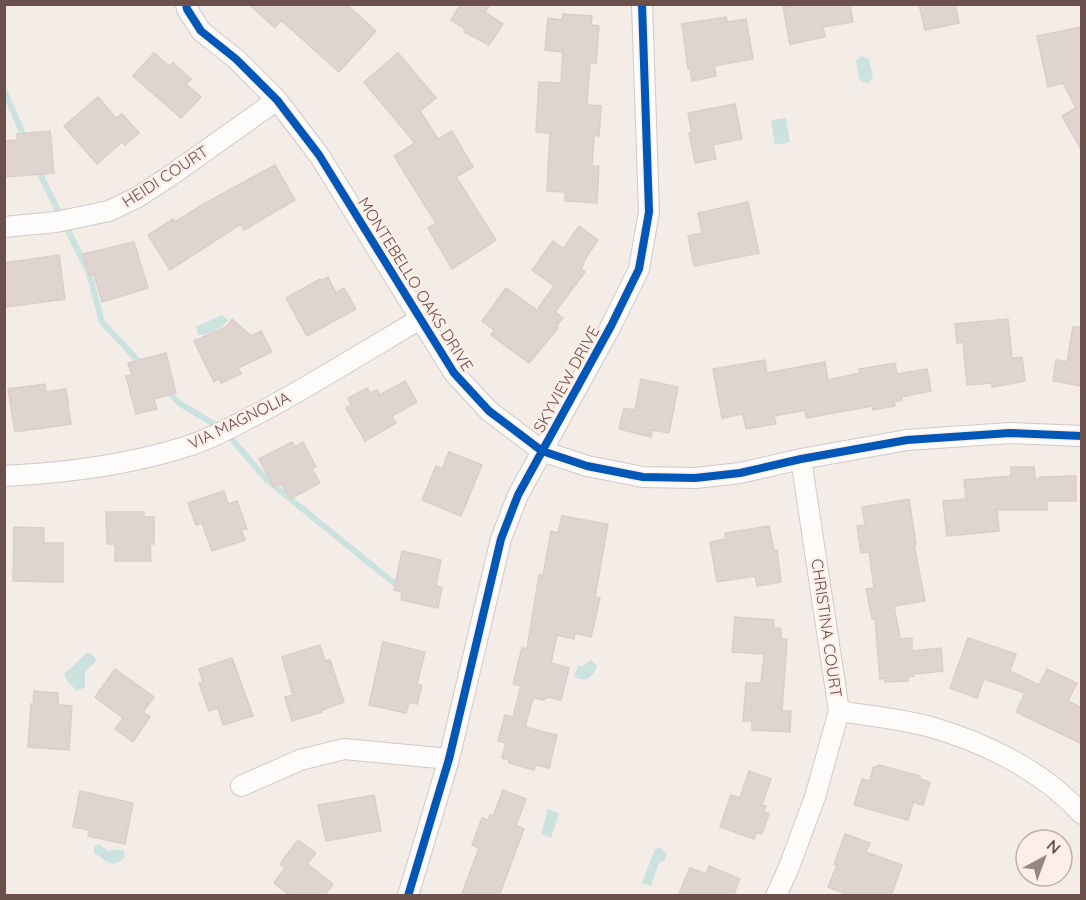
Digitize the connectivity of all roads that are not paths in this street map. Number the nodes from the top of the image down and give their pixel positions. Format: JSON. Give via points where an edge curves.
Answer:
{"nodes":[{"id":1,"x":186,"y":4,"type":"edge"},
{"id":2,"x":642,"y":4,"type":"edge"},
{"id":3,"x":277,"y":100,"type":"junction"},
{"id":4,"x":4,"y":227,"type":"edge"},
{"id":5,"x":420,"y":319,"type":"junction"},
{"id":6,"x":1082,"y":436,"type":"edge"},
{"id":7,"x":542,"y":451,"type":"junction"},
{"id":8,"x":801,"y":459,"type":"junction"},
{"id":9,"x":4,"y":476,"type":"edge"},
{"id":10,"x":839,"y":711,"type":"junction"},
{"id":11,"x":449,"y":759,"type":"junction"},
{"id":12,"x":241,"y":786,"type":"dead end"},
{"id":13,"x":1082,"y":814,"type":"edge"},
{"id":14,"x":408,"y":896,"type":"edge"},
{"id":15,"x":776,"y":896,"type":"edge"}],
"edges":[{"from":1,"to":3,"type":"street","name":"MONTEBELLO OAKS DRIVE","via":[[201,31]]},
{"from":2,"to":7,"type":"street","name":"SKYVIEW DRIVE","via":[[649,212],[639,269]]},
{"from":3,"to":4,"type":"street","name":"HEIDI COURT","via":[[170,176],[109,211]]},
{"from":3,"to":5,"type":"street","name":"MONTEBELLO OAKS DRIVE","via":[[319,155]]},
{"from":5,"to":7,"type":"street","name":"MONTEBELLO OAKS DRIVE","via":[[461,381],[489,411]]},
{"from":5,"to":9,"type":"street","name":"VIA MAGNOLIA","via":[[296,393],[190,446],[112,465]]},
{"from":6,"to":8,"type":"street","name":"MONTEBELLO OAKS DRIVE","via":[[1010,433],[907,440]]},
{"from":7,"to":8,"type":"street","name":"MONTEBELLO OAKS DRIVE","via":[[587,466],[643,477],[706,477]]},
{"from":7,"to":11,"type":"street","name":"SKYVIEW DRIVE","via":[[518,495],[501,539]]},
{"from":8,"to":10,"type":"street","name":"CHRISTINA COURT"},
{"from":10,"to":13,"type":"street","via":[[931,727],[974,743],[1024,766]]},
{"from":10,"to":15,"type":"street","name":"CHRISTINA COURT","via":[[815,797]]},
{"from":11,"to":12,"type":"street","via":[[344,749],[300,760]]},
{"from":11,"to":14,"type":"street","name":"SKYVIEW DRIVE"}]}
